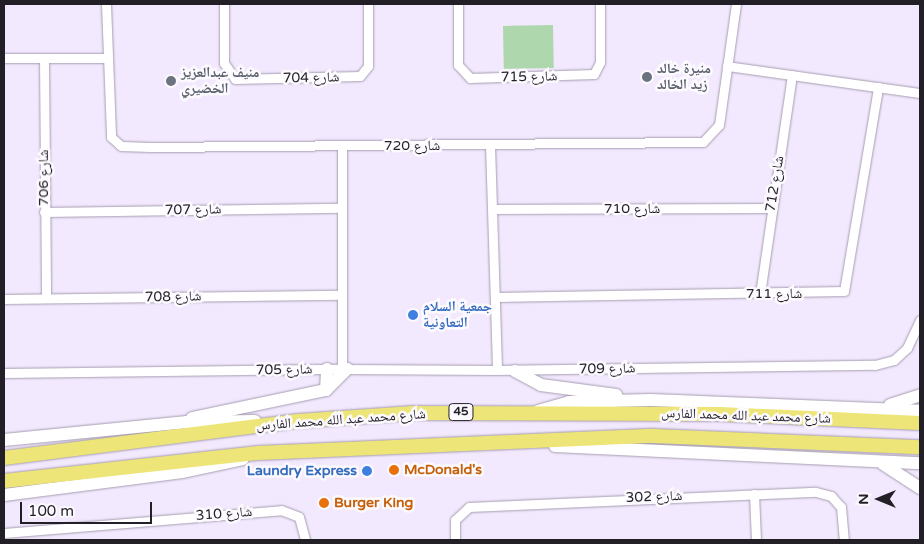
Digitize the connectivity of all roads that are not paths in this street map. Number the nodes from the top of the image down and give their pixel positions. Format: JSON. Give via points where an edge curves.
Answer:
{"nodes":[{"id":1,"x":106,"y":4,"type":"edge"},
{"id":2,"x":224,"y":4,"type":"edge"},
{"id":3,"x":368,"y":4,"type":"edge"},
{"id":4,"x":458,"y":4,"type":"edge"},
{"id":5,"x":600,"y":4,"type":"edge"},
{"id":6,"x":736,"y":4,"type":"edge"},
{"id":7,"x":4,"y":58,"type":"edge"},
{"id":8,"x":107,"y":58,"type":"junction"},
{"id":9,"x":44,"y":59,"type":"junction"},
{"id":10,"x":727,"y":66,"type":"junction"},
{"id":11,"x":792,"y":75,"type":"junction"},
{"id":12,"x":878,"y":87,"type":"junction"},
{"id":13,"x":920,"y":93,"type":"edge"},
{"id":14,"x":490,"y":145,"type":"junction"},
{"id":15,"x":342,"y":146,"type":"junction"},
{"id":16,"x":342,"y":208,"type":"junction"},
{"id":17,"x":771,"y":208,"type":"junction"},
{"id":18,"x":493,"y":209,"type":"junction"},
{"id":19,"x":44,"y":212,"type":"junction"},
{"id":20,"x":760,"y":294,"type":"junction"},
{"id":21,"x":342,"y":295,"type":"junction"},
{"id":22,"x":496,"y":297,"type":"junction"},
{"id":23,"x":46,"y":298,"type":"junction"},
{"id":24,"x":4,"y":299,"type":"edge"},
{"id":25,"x":920,"y":320,"type":"edge"},
{"id":26,"x":344,"y":369,"type":"junction"},
{"id":27,"x":327,"y":370,"type":"junction"},
{"id":28,"x":497,"y":370,"type":"junction"},
{"id":29,"x":515,"y":371,"type":"junction"},
{"id":30,"x":4,"y":372,"type":"edge"},
{"id":31,"x":326,"y":390,"type":"junction"},
{"id":32,"x":920,"y":395,"type":"edge"},
{"id":33,"x":651,"y":400,"type":"junction"},
{"id":34,"x":871,"y":408,"type":"junction"},
{"id":35,"x":538,"y":411,"type":"junction"},
{"id":36,"x":920,"y":411,"type":"edge"},
{"id":37,"x":298,"y":421,"type":"junction"},
{"id":38,"x":179,"y":423,"type":"junction"},
{"id":39,"x":920,"y":423,"type":"edge"},
{"id":40,"x":4,"y":440,"type":"edge"},
{"id":41,"x":534,"y":441,"type":"junction"},
{"id":42,"x":920,"y":447,"type":"edge"},
{"id":43,"x":258,"y":453,"type":"junction"},
{"id":44,"x":4,"y":458,"type":"edge"},
{"id":45,"x":876,"y":461,"type":"junction"},
{"id":46,"x":920,"y":463,"type":"edge"},
{"id":47,"x":4,"y":481,"type":"edge"},
{"id":48,"x":920,"y":488,"type":"edge"},
{"id":49,"x":754,"y":494,"type":"junction"},
{"id":50,"x":4,"y":495,"type":"edge"},
{"id":51,"x":4,"y":533,"type":"edge"},
{"id":52,"x":304,"y":540,"type":"edge"},
{"id":53,"x":455,"y":540,"type":"edge"},
{"id":54,"x":756,"y":540,"type":"edge"},
{"id":55,"x":844,"y":540,"type":"edge"}],
"edges":[{"from":1,"to":8,"type":"street","name":"شارع 720"},
{"from":2,"to":3,"type":"street","name":"شارع 704","via":[[224,64],[235,79],[360,76],[368,66]]},
{"from":4,"to":5,"type":"street","name":"شارع 715","via":[[458,65],[470,78],[594,74],[600,62]]},
{"from":6,"to":10,"type":"street","name":"شارع 720"},
{"from":7,"to":9,"type":"street"},
{"from":8,"to":9,"type":"street"},
{"from":8,"to":15,"type":"street","name":"شارع 720","via":[[111,137],[121,146]]},
{"from":9,"to":19,"type":"street","name":"شارع 706"},
{"from":10,"to":11,"type":"street"},
{"from":10,"to":14,"type":"street","name":"شارع 720","via":[[719,125],[703,142]]},
{"from":11,"to":12,"type":"street"},
{"from":11,"to":17,"type":"street","name":"شارع 712"},
{"from":12,"to":13,"type":"street"},
{"from":12,"to":20,"type":"street","name":"شارع 711","via":[[848,286],[838,294]]},
{"from":14,"to":15,"type":"street","name":"شارع 720"},
{"from":14,"to":18,"type":"street"},
{"from":15,"to":16,"type":"street"},
{"from":16,"to":19,"type":"street","name":"شارع 707"},
{"from":16,"to":21,"type":"street"},
{"from":17,"to":18,"type":"street","name":"شارع 710"},
{"from":17,"to":20,"type":"street","name":"شارع 712"},
{"from":18,"to":22,"type":"street"},
{"from":19,"to":23,"type":"street","name":"شارع 706"},
{"from":20,"to":22,"type":"street","name":"شارع 711"},
{"from":21,"to":23,"type":"street","name":"شارع 708"},
{"from":21,"to":26,"type":"street"},
{"from":22,"to":28,"type":"street"},
{"from":23,"to":24,"type":"street","name":"شارع 708"},
{"from":25,"to":29,"type":"street","name":"شارع 709","via":[[907,348],[894,360],[875,365]]},
{"from":26,"to":27,"type":"street","name":"شارع 705"},
{"from":26,"to":28,"type":"street","name":"شارع 705"},
{"from":26,"to":31,"type":"street"},
{"from":27,"to":30,"type":"street","name":"شارع 705"},
{"from":27,"to":31,"type":"street"},
{"from":28,"to":29,"type":"street","name":"شارع 709"},
{"from":29,"to":33,"type":"street","via":[[540,384]]},
{"from":31,"to":38,"type":"street","via":[[219,410]]},
{"from":32,"to":34,"type":"street"},
{"from":33,"to":34,"type":"street"},
{"from":33,"to":35,"type":"street","via":[[569,402]]},
{"from":34,"to":36,"type":"street"},
{"from":35,"to":37,"type":"main road","name":"شارع محمد عبد الله محمد الفارس","number":"45","via":[[413,413]]},
{"from":35,"to":39,"type":"main road","name":"شارع محمد عبد الله محمد الفارس","number":"45"},
{"from":37,"to":38,"type":"street"},
{"from":37,"to":44,"type":"main road","name":"شارع محمد عبد الله محمد الفارس","number":"45"},
{"from":38,"to":40,"type":"street"},
{"from":41,"to":42,"type":"main road","name":"شارع محمد عبد الله محمد الفارس","via":[[707,437]]},
{"from":41,"to":43,"type":"main road","name":"شارع محمد عبد الله محمد الفارس"},
{"from":41,"to":45,"type":"street"},
{"from":43,"to":47,"type":"main road","name":"شارع محمد عبد الله محمد الفارس"},
{"from":43,"to":50,"type":"street","via":[[183,472]]},
{"from":45,"to":46,"type":"street"},
{"from":45,"to":48,"type":"street"},
{"from":49,"to":53,"type":"street","name":"شارع 302","via":[[469,507],[455,520]]},
{"from":49,"to":54,"type":"street"},
{"from":49,"to":55,"type":"street","name":"شارع 302","via":[[831,496],[843,512]]},
{"from":51,"to":52,"type":"street","name":"شارع 310","via":[[282,510],[299,517]]}]}
